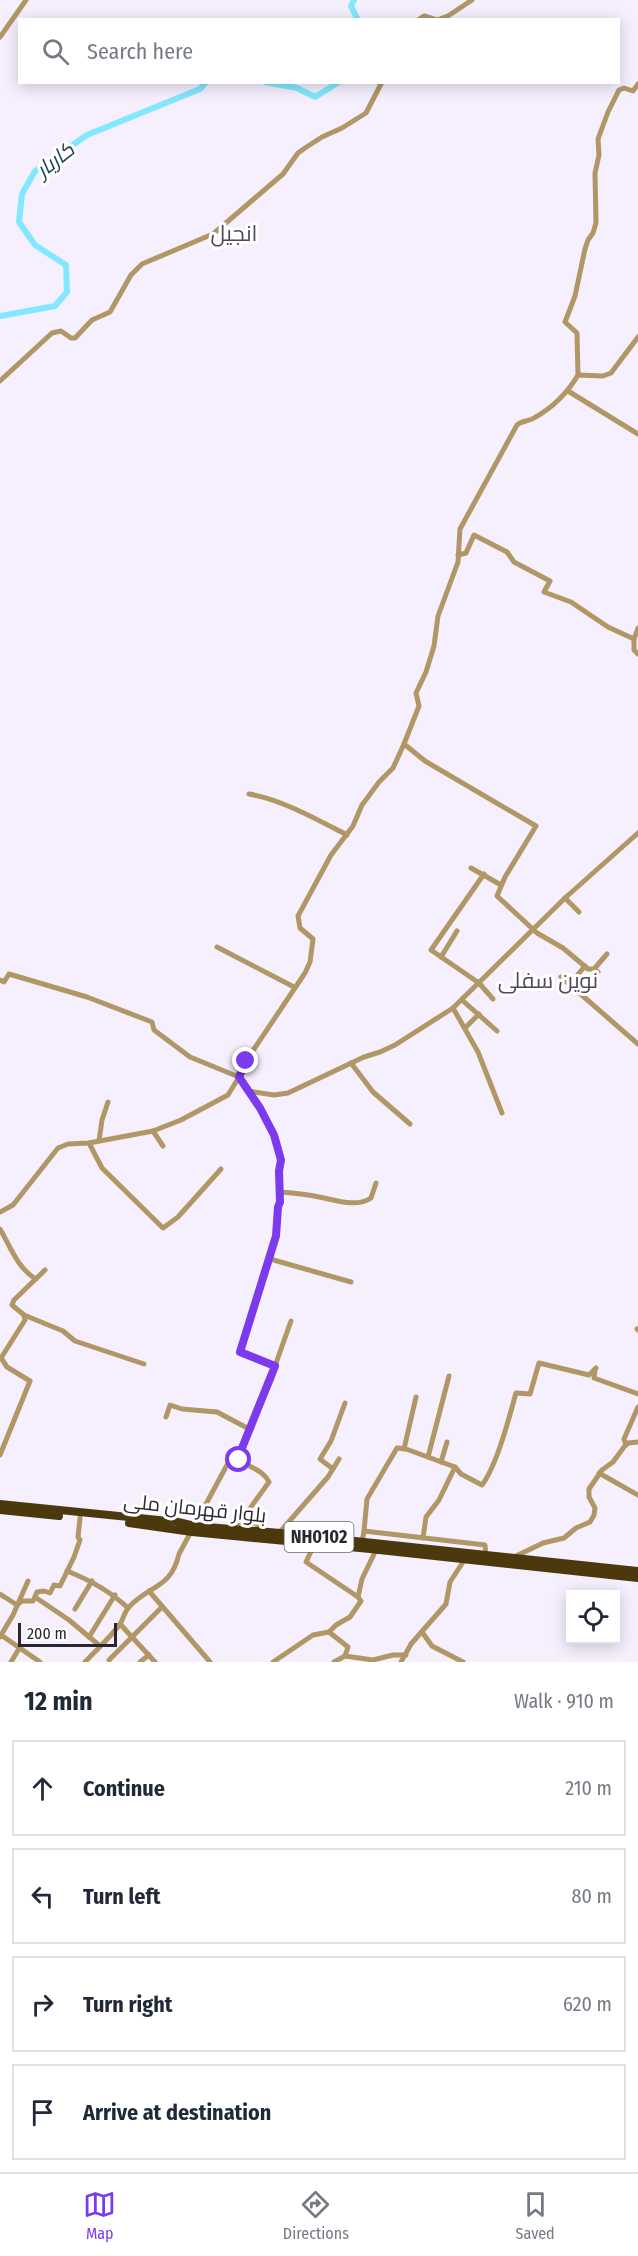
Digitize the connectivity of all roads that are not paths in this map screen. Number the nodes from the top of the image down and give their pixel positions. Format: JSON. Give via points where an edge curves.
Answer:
{"nodes":[{"id":1,"x":26,"y":0,"type":"edge"},
{"id":2,"x":472,"y":0,"type":"edge"},
{"id":3,"x":442,"y":18,"type":"edge"},
{"id":4,"x":0,"y":37,"type":"edge"},
{"id":5,"x":381,"y":84,"type":"edge"},
{"id":6,"x":638,"y":84,"type":"edge"},
{"id":7,"x":638,"y":337,"type":"edge"},
{"id":8,"x":578,"y":375,"type":"junction"},
{"id":9,"x":0,"y":381,"type":"edge"},
{"id":10,"x":568,"y":391,"type":"junction"},
{"id":11,"x":638,"y":434,"type":"edge"},
{"id":12,"x":458,"y":555,"type":"junction"},
{"id":13,"x":638,"y":628,"type":"edge"},
{"id":14,"x":634,"y":639,"type":"junction"},
{"id":15,"x":638,"y":654,"type":"edge"},
{"id":16,"x":404,"y":744,"type":"junction"},
{"id":17,"x":249,"y":794,"type":"dead end"},
{"id":18,"x":638,"y":833,"type":"edge"},
{"id":19,"x":347,"y":835,"type":"junction"},
{"id":20,"x":471,"y":868,"type":"dead end"},
{"id":21,"x":484,"y":874,"type":"junction"},
{"id":22,"x":501,"y":885,"type":"junction"},
{"id":23,"x":565,"y":898,"type":"junction"},
{"id":24,"x":579,"y":912,"type":"dead end"},
{"id":25,"x":535,"y":929,"type":"junction"},
{"id":26,"x":457,"y":932,"type":"dead end"},
{"id":27,"x":217,"y":947,"type":"dead end"},
{"id":28,"x":607,"y":954,"type":"dead end"},
{"id":29,"x":441,"y":957,"type":"junction"},
{"id":30,"x":585,"y":966,"type":"junction"},
{"id":31,"x":561,"y":977,"type":"dead end"},
{"id":32,"x":2,"y":981,"type":"edge"},
{"id":33,"x":479,"y":983,"type":"junction"},
{"id":34,"x":570,"y":984,"type":"junction"},
{"id":35,"x":294,"y":987,"type":"junction"},
{"id":36,"x":0,"y":990,"type":"edge"},
{"id":37,"x":493,"y":999,"type":"dead end"},
{"id":38,"x":462,"y":1000,"type":"junction"},
{"id":39,"x":453,"y":1008,"type":"junction"},
{"id":40,"x":478,"y":1014,"type":"junction"},
{"id":41,"x":465,"y":1028,"type":"junction"},
{"id":42,"x":497,"y":1031,"type":"dead end"},
{"id":43,"x":638,"y":1044,"type":"edge"},
{"id":44,"x":351,"y":1064,"type":"junction"},
{"id":45,"x":239,"y":1077,"type":"junction"},
{"id":46,"x":248,"y":1091,"type":"junction"},
{"id":47,"x":108,"y":1102,"type":"dead end"},
{"id":48,"x":502,"y":1113,"type":"dead end"},
{"id":49,"x":410,"y":1124,"type":"dead end"},
{"id":50,"x":153,"y":1131,"type":"junction"},
{"id":51,"x":99,"y":1141,"type":"junction"},
{"id":52,"x":89,"y":1143,"type":"junction"},
{"id":53,"x":163,"y":1146,"type":"dead end"},
{"id":54,"x":221,"y":1169,"type":"dead end"},
{"id":55,"x":376,"y":1183,"type":"dead end"},
{"id":56,"x":280,"y":1192,"type":"junction"},
{"id":57,"x":0,"y":1212,"type":"edge"},
{"id":58,"x":0,"y":1229,"type":"edge"},
{"id":59,"x":270,"y":1259,"type":"junction"},
{"id":60,"x":45,"y":1270,"type":"dead end"},
{"id":61,"x":36,"y":1279,"type":"junction"},
{"id":62,"x":351,"y":1282,"type":"dead end"},
{"id":63,"x":24,"y":1315,"type":"junction"},
{"id":64,"x":291,"y":1321,"type":"dead end"},
{"id":65,"x":144,"y":1364,"type":"dead end"},
{"id":66,"x":275,"y":1366,"type":"junction"},
{"id":67,"x":449,"y":1376,"type":"dead end"},
{"id":68,"x":638,"y":1393,"type":"edge"},
{"id":69,"x":416,"y":1397,"type":"dead end"},
{"id":70,"x":345,"y":1403,"type":"dead end"},
{"id":71,"x":638,"y":1407,"type":"edge"},
{"id":72,"x":166,"y":1417,"type":"dead end"},
{"id":73,"x":251,"y":1430,"type":"junction"},
{"id":74,"x":447,"y":1442,"type":"dead end"},
{"id":75,"x":638,"y":1442,"type":"edge"},
{"id":76,"x":626,"y":1445,"type":"junction"},
{"id":77,"x":404,"y":1449,"type":"junction"},
{"id":78,"x":0,"y":1455,"type":"edge"},
{"id":79,"x":428,"y":1457,"type":"junction"},
{"id":80,"x":238,"y":1458,"type":"junction"},
{"id":81,"x":339,"y":1459,"type":"dead end"},
{"id":82,"x":441,"y":1462,"type":"junction"},
{"id":83,"x":455,"y":1467,"type":"junction"},
{"id":84,"x":333,"y":1469,"type":"junction"},
{"id":85,"x":600,"y":1473,"type":"junction"},
{"id":86,"x":638,"y":1496,"type":"edge"},
{"id":87,"x":0,"y":1504,"type":"edge"},
{"id":88,"x":0,"y":1510,"type":"edge"},
{"id":89,"x":244,"y":1516,"type":"junction"},
{"id":90,"x":80,"y":1518,"type":"junction"},
{"id":91,"x":193,"y":1529,"type":"junction"},
{"id":92,"x":235,"y":1529,"type":"junction"},
{"id":93,"x":261,"y":1531,"type":"junction"},
{"id":94,"x":364,"y":1531,"type":"junction"},
{"id":95,"x":278,"y":1536,"type":"junction"},
{"id":96,"x":423,"y":1538,"type":"junction"},
{"id":97,"x":362,"y":1542,"type":"junction"},
{"id":98,"x":315,"y":1543,"type":"junction"},
{"id":99,"x":376,"y":1549,"type":"junction"},
{"id":100,"x":486,"y":1555,"type":"junction"},
{"id":101,"x":465,"y":1559,"type":"junction"},
{"id":102,"x":509,"y":1561,"type":"junction"},
{"id":103,"x":67,"y":1571,"type":"junction"},
{"id":104,"x":638,"y":1571,"type":"edge"},
{"id":105,"x":638,"y":1578,"type":"edge"},
{"id":106,"x":28,"y":1581,"type":"dead end"},
{"id":107,"x":92,"y":1581,"type":"junction"},
{"id":108,"x":149,"y":1592,"type":"junction"},
{"id":109,"x":0,"y":1594,"type":"edge"},
{"id":110,"x":115,"y":1596,"type":"junction"},
{"id":111,"x":35,"y":1597,"type":"junction"},
{"id":112,"x":358,"y":1597,"type":"junction"},
{"id":113,"x":17,"y":1605,"type":"junction"},
{"id":114,"x":162,"y":1607,"type":"junction"},
{"id":115,"x":128,"y":1608,"type":"junction"},
{"id":116,"x":75,"y":1609,"type":"dead end"},
{"id":117,"x":120,"y":1624,"type":"junction"},
{"id":118,"x":329,"y":1632,"type":"junction"},
{"id":119,"x":422,"y":1632,"type":"junction"},
{"id":120,"x":0,"y":1636,"type":"edge"},
{"id":121,"x":89,"y":1637,"type":"junction"},
{"id":122,"x":133,"y":1637,"type":"junction"},
{"id":123,"x":99,"y":1646,"type":"junction"},
{"id":124,"x":20,"y":1647,"type":"junction"},
{"id":125,"x":149,"y":1655,"type":"junction"},
{"id":126,"x":406,"y":1655,"type":"junction"},
{"id":127,"x":345,"y":1656,"type":"junction"},
{"id":128,"x":109,"y":1660,"type":"dead end"},
{"id":129,"x":11,"y":1662,"type":"edge"},
{"id":130,"x":40,"y":1662,"type":"edge"},
{"id":131,"x":85,"y":1662,"type":"edge"},
{"id":132,"x":140,"y":1662,"type":"edge"},
{"id":133,"x":155,"y":1662,"type":"edge"},
{"id":134,"x":210,"y":1662,"type":"edge"},
{"id":135,"x":273,"y":1662,"type":"edge"},
{"id":136,"x":334,"y":1662,"type":"edge"},
{"id":137,"x":401,"y":1662,"type":"edge"},
{"id":138,"x":463,"y":1662,"type":"edge"}],
"edges":[{"from":1,"to":4,"type":"street"},
{"from":2,"to":3,"type":"street"},
{"from":5,"to":9,"type":"street","via":[[366,113],[298,153],[283,174],[213,234],[142,264],[110,312],[92,320],[75,338],[52,333]]},
{"from":6,"to":8,"type":"street","via":[[633,91],[619,90],[598,139],[596,223],[565,322],[577,333]]},
{"from":7,"to":8,"type":"street","via":[[611,373]]},
{"from":8,"to":10,"type":"street"},
{"from":10,"to":11,"type":"street"},
{"from":10,"to":12,"type":"street","via":[[532,420],[516,425],[460,529]]},
{"from":12,"to":14,"type":"street","via":[[465,553],[474,535],[550,581],[544,592],[571,602]]},
{"from":12,"to":16,"type":"street","via":[[438,616],[426,672],[416,693],[419,706]]},
{"from":13,"to":14,"type":"street"},
{"from":14,"to":15,"type":"street","via":[[634,651]]},
{"from":16,"to":19,"type":"street","via":[[393,768],[362,805]]},
{"from":16,"to":22,"type":"street","via":[[536,826]]},
{"from":17,"to":19,"type":"street","via":[[313,817]]},
{"from":18,"to":23,"type":"street"},
{"from":19,"to":35,"type":"street","via":[[331,855],[298,916],[300,928],[313,939],[313,947],[308,967]]},
{"from":20,"to":21,"type":"street"},
{"from":21,"to":22,"type":"street"},
{"from":21,"to":29,"type":"street","via":[[431,950]]},
{"from":22,"to":25,"type":"street","via":[[497,896]]},
{"from":23,"to":24,"type":"street"},
{"from":23,"to":25,"type":"street"},
{"from":25,"to":30,"type":"street"},
{"from":25,"to":33,"type":"street"},
{"from":26,"to":29,"type":"street"},
{"from":27,"to":35,"type":"street"},
{"from":28,"to":30,"type":"street","via":[[596,971]]},
{"from":29,"to":33,"type":"street"},
{"from":30,"to":34,"type":"street"},
{"from":31,"to":34,"type":"street"},
{"from":32,"to":36,"type":"street"},
{"from":32,"to":45,"type":"street","via":[[9,974],[118,1008],[152,1022],[154,1030],[190,1058]]},
{"from":33,"to":37,"type":"street"},
{"from":33,"to":38,"type":"street"},
{"from":34,"to":43,"type":"street"},
{"from":35,"to":45,"type":"street"},
{"from":38,"to":39,"type":"street"},
{"from":38,"to":40,"type":"street"},
{"from":39,"to":41,"type":"street"},
{"from":39,"to":44,"type":"street","via":[[395,1045]]},
{"from":40,"to":41,"type":"street"},
{"from":40,"to":42,"type":"street"},
{"from":41,"to":48,"type":"street"},
{"from":44,"to":46,"type":"street","via":[[288,1093]]},
{"from":44,"to":49,"type":"street","via":[[373,1092]]},
{"from":45,"to":46,"type":"street"},
{"from":45,"to":50,"type":"street","via":[[228,1095]]},
{"from":46,"to":56,"type":"street","via":[[274,1135],[281,1160]]},
{"from":47,"to":51,"type":"street"},
{"from":50,"to":51,"type":"street"},
{"from":50,"to":53,"type":"street"},
{"from":51,"to":52,"type":"street"},
{"from":52,"to":54,"type":"street","via":[[102,1168],[163,1228]]},
{"from":52,"to":57,"type":"street","via":[[58,1148],[13,1205]]},
{"from":55,"to":56,"type":"street","via":[[371,1198],[364,1202]]},
{"from":56,"to":59,"type":"street"},
{"from":58,"to":61,"type":"street","via":[[27,1274]]},
{"from":59,"to":62,"type":"street"},
{"from":59,"to":66,"type":"street","via":[[240,1352]]},
{"from":60,"to":61,"type":"street"},
{"from":61,"to":63,"type":"street","via":[[12,1305]]},
{"from":63,"to":65,"type":"street","via":[[63,1331],[75,1341]]},
{"from":63,"to":78,"type":"street","via":[[25,1320],[1,1358],[7,1367],[30,1381]]},
{"from":64,"to":66,"type":"street"},
{"from":66,"to":73,"type":"street"},
{"from":67,"to":79,"type":"street"},
{"from":68,"to":83,"type":"street","via":[[594,1378],[596,1367],[589,1375],[539,1363],[530,1394],[516,1393],[482,1485]]},
{"from":69,"to":77,"type":"street"},
{"from":70,"to":84,"type":"street","via":[[320,1459]]},
{"from":71,"to":76,"type":"street","via":[[624,1439]]},
{"from":72,"to":73,"type":"street","via":[[170,1406],[217,1412]]},
{"from":73,"to":80,"type":"street"},
{"from":74,"to":82,"type":"street"},
{"from":75,"to":76,"type":"street"},
{"from":76,"to":85,"type":"street"},
{"from":77,"to":79,"type":"street"},
{"from":77,"to":94,"type":"street","via":[[397,1448],[367,1498]]},
{"from":79,"to":82,"type":"street"},
{"from":80,"to":89,"type":"street","via":[[257,1468],[269,1482]]},
{"from":80,"to":91,"type":"street","via":[[227,1465]]},
{"from":81,"to":84,"type":"street"},
{"from":82,"to":83,"type":"street"},
{"from":83,"to":96,"type":"street","via":[[426,1517]]},
{"from":84,"to":95,"type":"street"},
{"from":85,"to":86,"type":"street"},
{"from":85,"to":102,"type":"street","via":[[588,1493],[595,1508],[590,1522],[564,1538],[543,1543]]},
{"from":87,"to":91,"type":"highway","name":"بلوار قهرمان ملی","number":"NH0102","via":[[178,1522]]},
{"from":88,"to":90,"type":"highway","name":"بلوار قهرمان ملی","number":"NH0102"},
{"from":89,"to":92,"type":"street"},
{"from":89,"to":93,"type":"street"},
{"from":90,"to":91,"type":"highway","name":"بلوار قهرمان ملی","number":"NH0102"},
{"from":90,"to":103,"type":"street","via":[[80,1540]]},
{"from":91,"to":92,"type":"highway","name":"بلوار قهرمان ملی","number":"NH0102"},
{"from":91,"to":95,"type":"highway","name":"بلوار قهرمان ملی","number":"NH0102"},
{"from":91,"to":108,"type":"street","via":[[179,1554],[176,1569]]},
{"from":92,"to":93,"type":"highway","name":"بلوار قهرمان ملی","number":"NH0102"},
{"from":93,"to":95,"type":"highway","name":"بلوار قهرمان ملی","number":"NH0102"},
{"from":94,"to":96,"type":"street"},
{"from":94,"to":97,"type":"street"},
{"from":95,"to":97,"type":"highway","name":"بلوار قهرمان ملی","number":"NH0102"},
{"from":95,"to":98,"type":"highway","name":"بلوار قهرمان ملی","number":"NH0102"},
{"from":96,"to":100,"type":"street","via":[[485,1545]]},
{"from":97,"to":100,"type":"highway","name":"بلوار قهرمان ملی","number":"NH0102"},
{"from":98,"to":99,"type":"highway","name":"بلوار قهرمان ملی","number":"NH0102"},
{"from":98,"to":112,"type":"street","via":[[306,1562]]},
{"from":99,"to":101,"type":"highway","name":"بلوار قهرمان ملی","number":"NH0102"},
{"from":99,"to":112,"type":"street"},
{"from":100,"to":102,"type":"highway","name":"بلوار قهرمان ملی","number":"NH0102"},
{"from":101,"to":102,"type":"highway","name":"بلوار قهرمان ملی","number":"NH0102"},
{"from":101,"to":119,"type":"street","via":[[450,1582],[446,1604]]},
{"from":102,"to":104,"type":"highway","name":"بلوار قهرمان ملی","number":"NH0102"},
{"from":102,"to":105,"type":"highway","name":"بلوار قهرمان ملی","number":"NH0102"},
{"from":103,"to":107,"type":"street"},
{"from":103,"to":111,"type":"street","via":[[60,1586],[54,1585],[50,1593],[40,1591]]},
{"from":106,"to":113,"type":"street"},
{"from":107,"to":110,"type":"street"},
{"from":107,"to":116,"type":"street"},
{"from":108,"to":114,"type":"street"},
{"from":108,"to":115,"type":"street"},
{"from":109,"to":113,"type":"street"},
{"from":110,"to":115,"type":"street"},
{"from":110,"to":121,"type":"street"},
{"from":111,"to":113,"type":"street"},
{"from":111,"to":121,"type":"street"},
{"from":112,"to":118,"type":"street","via":[[361,1601],[350,1617]]},
{"from":113,"to":120,"type":"street"},
{"from":114,"to":122,"type":"street"},
{"from":114,"to":134,"type":"street"},
{"from":115,"to":117,"type":"street"},
{"from":117,"to":122,"type":"street"},
{"from":117,"to":123,"type":"street"},
{"from":118,"to":127,"type":"street","via":[[348,1647]]},
{"from":118,"to":135,"type":"street","via":[[313,1635]]},
{"from":119,"to":126,"type":"street"},
{"from":119,"to":138,"type":"street","via":[[432,1646]]},
{"from":120,"to":124,"type":"street"},
{"from":121,"to":123,"type":"street"},
{"from":122,"to":125,"type":"street"},
{"from":122,"to":128,"type":"street"},
{"from":123,"to":131,"type":"street"},
{"from":124,"to":129,"type":"street"},
{"from":124,"to":130,"type":"street"},
{"from":125,"to":132,"type":"street"},
{"from":125,"to":133,"type":"street"},
{"from":126,"to":127,"type":"street","via":[[374,1660]]},
{"from":126,"to":137,"type":"street"},
{"from":127,"to":136,"type":"street"}]}
